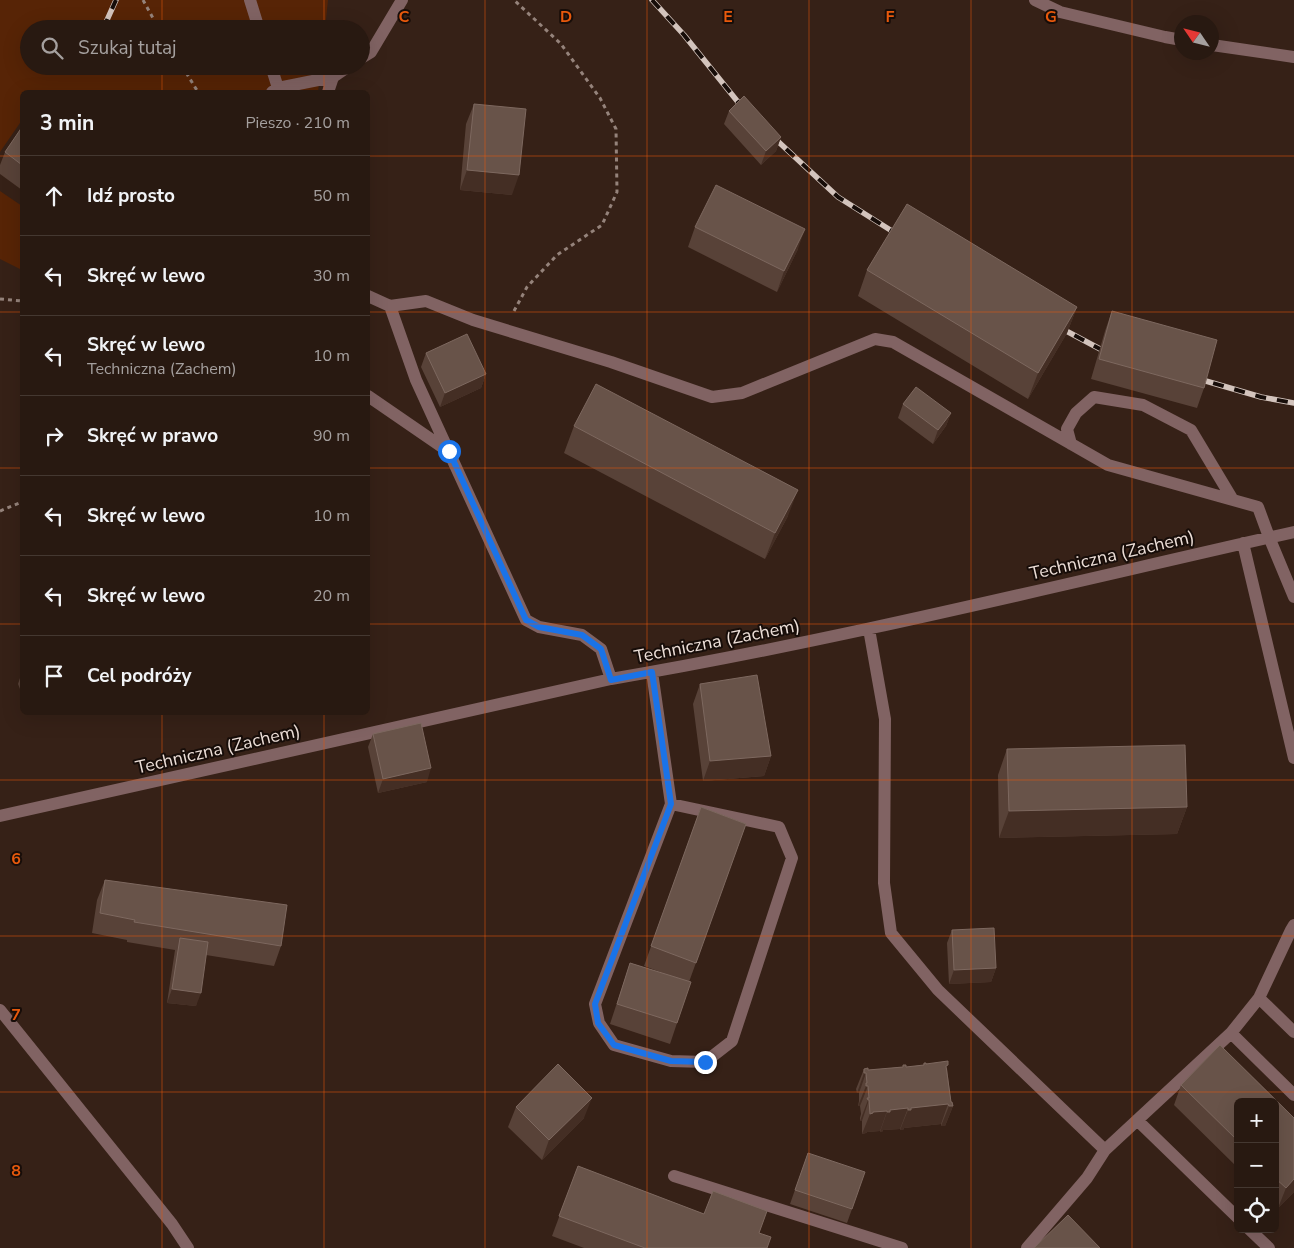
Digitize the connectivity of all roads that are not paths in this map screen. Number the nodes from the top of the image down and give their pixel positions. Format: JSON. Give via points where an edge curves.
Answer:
{"nodes":[{"id":1,"x":250,"y":0,"type":"edge"},
{"id":2,"x":402,"y":0,"type":"edge"},
{"id":3,"x":1035,"y":0,"type":"edge"},
{"id":4,"x":257,"y":20,"type":"edge"},
{"id":5,"x":1174,"y":39,"type":"edge"},
{"id":6,"x":1219,"y":45,"type":"edge"},
{"id":7,"x":370,"y":53,"type":"edge"},
{"id":8,"x":1294,"y":57,"type":"edge"},
{"id":9,"x":272,"y":75,"type":"edge"},
{"id":10,"x":336,"y":75,"type":"edge"},
{"id":11,"x":333,"y":77,"type":"junction"},
{"id":12,"x":274,"y":90,"type":"edge"},
{"id":13,"x":329,"y":90,"type":"edge"},
{"id":14,"x":370,"y":297,"type":"edge"},
{"id":15,"x":390,"y":306,"type":"junction"},
{"id":16,"x":370,"y":397,"type":"edge"},
{"id":17,"x":1071,"y":444,"type":"junction"},
{"id":18,"x":449,"y":451,"type":"junction"},
{"id":19,"x":1233,"y":500,"type":"junction"},
{"id":20,"x":1294,"y":532,"type":"edge"},
{"id":21,"x":1269,"y":537,"type":"junction"},
{"id":22,"x":1244,"y":543,"type":"junction"},
{"id":23,"x":1294,"y":597,"type":"edge"},
{"id":24,"x":869,"y":629,"type":"junction"},
{"id":25,"x":652,"y":672,"type":"junction"},
{"id":26,"x":611,"y":680,"type":"junction"},
{"id":27,"x":1294,"y":758,"type":"edge"},
{"id":28,"x":671,"y":804,"type":"junction"},
{"id":29,"x":0,"y":816,"type":"edge"},
{"id":30,"x":1294,"y":925,"type":"edge"},
{"id":31,"x":1259,"y":998,"type":"junction"},
{"id":32,"x":0,"y":1011,"type":"edge"},
{"id":33,"x":1294,"y":1032,"type":"edge"},
{"id":34,"x":1231,"y":1033,"type":"junction"},
{"id":35,"x":1294,"y":1095,"type":"edge"},
{"id":36,"x":1137,"y":1120,"type":"junction"},
{"id":37,"x":1105,"y":1150,"type":"junction"},
{"id":38,"x":674,"y":1176,"type":"dead end"},
{"id":39,"x":1234,"y":1214,"type":"edge"},
{"id":40,"x":1253,"y":1233,"type":"edge"},
{"id":41,"x":188,"y":1248,"type":"edge"},
{"id":42,"x":902,"y":1248,"type":"edge"},
{"id":43,"x":1027,"y":1248,"type":"edge"},
{"id":44,"x":1269,"y":1248,"type":"edge"}],
"edges":[{"from":1,"to":4,"type":"lane"},
{"from":2,"to":7,"type":"lane"},
{"from":3,"to":5,"type":"lane","via":[[1060,12]]},
{"from":6,"to":8,"type":"lane"},
{"from":9,"to":12,"type":"lane"},
{"from":10,"to":11,"type":"lane"},
{"from":11,"to":12,"type":"lane"},
{"from":11,"to":13,"type":"lane"},
{"from":14,"to":15,"type":"lane"},
{"from":15,"to":17,"type":"lane","via":[[426,301],[473,320],[611,362],[712,398],[742,393],[875,339],[893,342]]},
{"from":15,"to":18,"type":"lane","via":[[416,380]]},
{"from":16,"to":18,"type":"lane"},
{"from":17,"to":19,"type":"lane","via":[[1108,464]]},
{"from":17,"to":19,"type":"lane","via":[[1068,430],[1076,413],[1094,397],[1143,405],[1191,430]]},
{"from":18,"to":26,"type":"lane","via":[[526,620],[539,627],[582,635],[601,649]]},
{"from":19,"to":21,"type":"lane","via":[[1258,507]]},
{"from":20,"to":21,"type":"lane","name":"Techniczna (Zachem)"},
{"from":21,"to":22,"type":"lane","name":"Techniczna (Zachem)"},
{"from":21,"to":23,"type":"lane"},
{"from":22,"to":24,"type":"lane","name":"Techniczna (Zachem)"},
{"from":22,"to":27,"type":"lane"},
{"from":24,"to":25,"type":"lane","name":"Techniczna (Zachem)"},
{"from":24,"to":37,"type":"lane","via":[[885,719],[884,883],[891,932],[938,990]]},
{"from":25,"to":26,"type":"lane","name":"Techniczna (Zachem)"},
{"from":25,"to":28,"type":"lane"},
{"from":26,"to":29,"type":"lane","name":"Techniczna (Zachem)"},
{"from":28,"to":28,"type":"lane","via":[[595,1004],[598,1023],[614,1045],[671,1061],[705,1062],[732,1041],[792,858],[779,827]]},
{"from":30,"to":31,"type":"lane"},
{"from":31,"to":33,"type":"lane"},
{"from":31,"to":34,"type":"lane"},
{"from":32,"to":41,"type":"lane"},
{"from":34,"to":35,"type":"lane"},
{"from":34,"to":36,"type":"lane"},
{"from":36,"to":37,"type":"lane"},
{"from":36,"to":39,"type":"lane"},
{"from":37,"to":43,"type":"lane","via":[[1087,1178]]},
{"from":38,"to":42,"type":"lane"},
{"from":40,"to":44,"type":"lane"}]}
